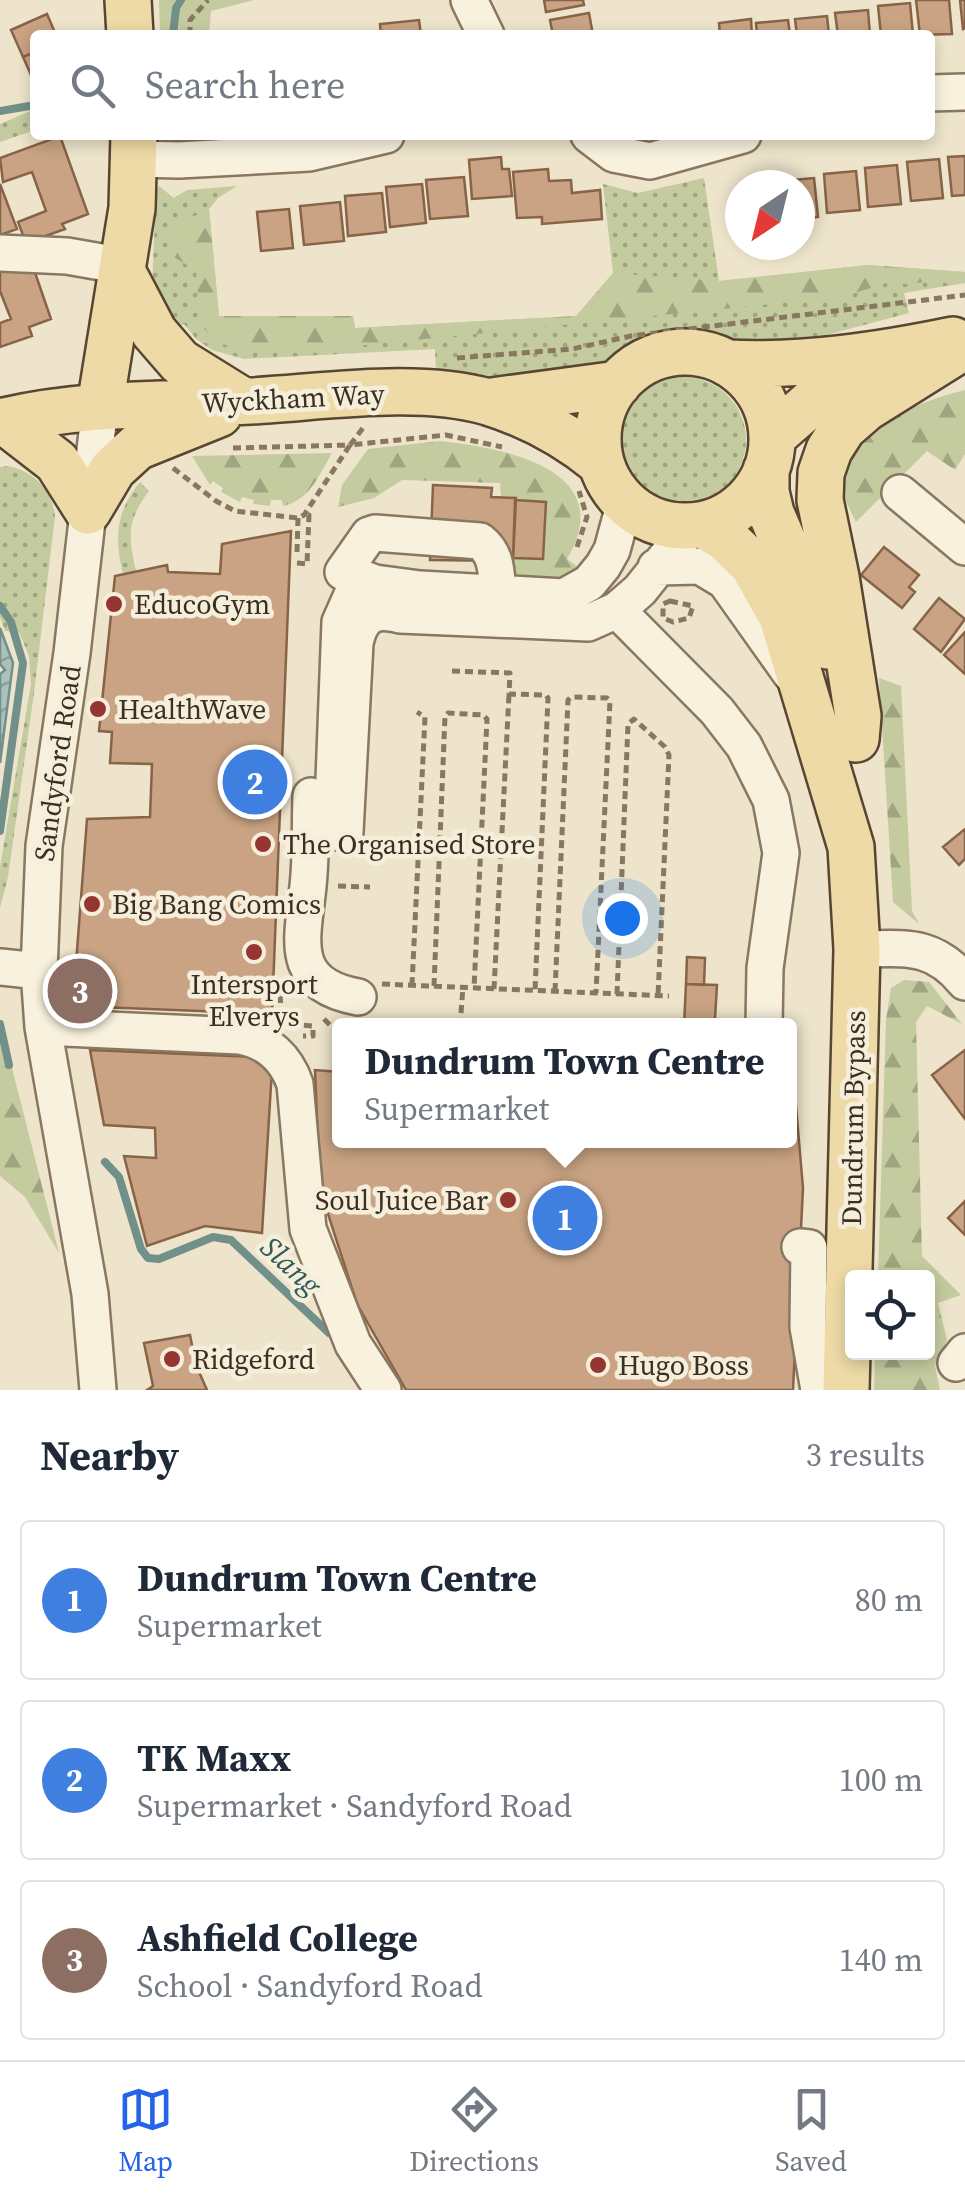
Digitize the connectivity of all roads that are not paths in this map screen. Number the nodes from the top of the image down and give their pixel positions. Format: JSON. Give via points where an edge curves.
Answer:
{"nodes":[{"id":1,"x":128,"y":0,"type":"edge"},
{"id":2,"x":470,"y":0,"type":"edge"},
{"id":3,"x":130,"y":30,"type":"edge"},
{"id":4,"x":484,"y":30,"type":"edge"},
{"id":5,"x":965,"y":92,"type":"edge"},
{"id":6,"x":935,"y":93,"type":"edge"},
{"id":7,"x":365,"y":140,"type":"edge"},
{"id":8,"x":596,"y":140,"type":"edge"},
{"id":9,"x":725,"y":140,"type":"edge"},
{"id":10,"x":134,"y":147,"type":"edge"},
{"id":11,"x":0,"y":253,"type":"edge"},
{"id":12,"x":123,"y":270,"type":"junction"},
{"id":13,"x":965,"y":338,"type":"edge"},
{"id":14,"x":965,"y":346,"type":"edge"},
{"id":15,"x":914,"y":348,"type":"junction"},
{"id":16,"x":727,"y":364,"type":"junction"},
{"id":17,"x":618,"y":384,"type":"junction"},
{"id":18,"x":243,"y":401,"type":"junction"},
{"id":19,"x":485,"y":402,"type":"junction"},
{"id":20,"x":100,"y":406,"type":"junction"},
{"id":21,"x":2,"y":421,"type":"edge"},
{"id":22,"x":769,"y":454,"type":"junction"},
{"id":23,"x":585,"y":472,"type":"junction"},
{"id":24,"x":900,"y":493,"type":"dead end"},
{"id":25,"x":625,"y":502,"type":"junction"},
{"id":26,"x":88,"y":510,"type":"junction"},
{"id":27,"x":697,"y":525,"type":"junction"},
{"id":28,"x":965,"y":547,"type":"edge"},
{"id":29,"x":359,"y":577,"type":"junction"},
{"id":30,"x":649,"y":593,"type":"junction"},
{"id":31,"x":498,"y":595,"type":"junction"},
{"id":32,"x":400,"y":616,"type":"junction"},
{"id":33,"x":804,"y":691,"type":"junction"},
{"id":34,"x":856,"y":739,"type":"junction"},
{"id":35,"x":310,"y":840,"type":"junction"},
{"id":36,"x":851,"y":847,"type":"junction"},
{"id":37,"x":857,"y":949,"type":"junction"},
{"id":38,"x":0,"y":967,"type":"edge"},
{"id":39,"x":39,"y":971,"type":"junction"},
{"id":40,"x":965,"y":982,"type":"edge"},
{"id":41,"x":366,"y":990,"type":"road end"},
{"id":42,"x":764,"y":1018,"type":"edge"},
{"id":43,"x":43,"y":1027,"type":"junction"},
{"id":44,"x":800,"y":1247,"type":"dead end"},
{"id":45,"x":98,"y":1390,"type":"edge"},
{"id":46,"x":383,"y":1390,"type":"edge"},
{"id":47,"x":819,"y":1390,"type":"edge"},
{"id":48,"x":846,"y":1390,"type":"edge"}],
"edges":[{"from":1,"to":3,"type":"main road"},
{"from":2,"to":4,"type":"street"},
{"from":5,"to":6,"type":"street"},
{"from":7,"to":10,"type":"street","via":[[309,153],[179,160]]},
{"from":8,"to":9,"type":"street","via":[[614,154],[650,161]]},
{"from":10,"to":12,"type":"main road","name":"Sandyford Road"},
{"from":11,"to":12,"type":"street","via":[[67,256]]},
{"from":12,"to":18,"type":"main road","via":[[154,332],[180,362]]},
{"from":12,"to":20,"type":"main road","name":"Sandyford Road"},
{"from":13,"to":15,"type":"main road"},
{"from":14,"to":34,"type":"main road","via":[[866,408],[844,428],[821,474]]},
{"from":15,"to":16,"type":"main road"},
{"from":15,"to":22,"type":"main road","via":[[821,394]]},
{"from":16,"to":17,"type":"main road","via":[[676,353],[650,359]]},
{"from":16,"to":22,"type":"main road","via":[[764,403]]},
{"from":17,"to":19,"type":"main road","name":"Wyckham Way"},
{"from":17,"to":23,"type":"main road"},
{"from":18,"to":19,"type":"main road","name":"Wyckham Way","via":[[413,393]]},
{"from":18,"to":20,"type":"main road","name":"Wyckham Way"},
{"from":18,"to":26,"type":"main road","via":[[136,447],[112,469]]},
{"from":19,"to":23,"type":"main road","name":"Wyckham Way","via":[[572,439]]},
{"from":20,"to":21,"type":"main road","name":"Wyckham Way"},
{"from":20,"to":26,"type":"street","name":"Sandyford Road"},
{"from":21,"to":26,"type":"main road","via":[[57,462]]},
{"from":22,"to":27,"type":"main road","via":[[746,502]]},
{"from":22,"to":34,"type":"main road","name":"Dundrum Bypass","via":[[771,513],[828,645]]},
{"from":23,"to":25,"type":"main road","via":[[608,480]]},
{"from":24,"to":28,"type":"street"},
{"from":25,"to":27,"type":"main road","via":[[656,521]]},
{"from":25,"to":31,"type":"street","via":[[612,550],[590,582],[564,597]]},
{"from":26,"to":39,"type":"street","name":"Sandyford Road","via":[[44,846]]},
{"from":27,"to":30,"type":"street"},
{"from":27,"to":33,"type":"main road","name":"Dundrum Bypass","via":[[738,549],[767,588]]},
{"from":29,"to":31,"type":"street"},
{"from":29,"to":31,"type":"street","via":[[375,533],[480,541],[492,552]]},
{"from":29,"to":32,"type":"street","via":[[340,622],[332,832],[345,832],[356,636],[370,615],[384,610]]},
{"from":29,"to":35,"type":"street","via":[[325,596],[318,624]]},
{"from":30,"to":32,"type":"street","via":[[588,623]]},
{"from":30,"to":33,"type":"street","via":[[700,566],[725,581]]},
{"from":30,"to":42,"type":"street","via":[[771,800],[781,853]]},
{"from":32,"to":35,"type":"street","via":[[384,628],[371,658],[376,679],[359,843],[323,848]]},
{"from":33,"to":36,"type":"main road","name":"Dundrum Bypass"},
{"from":34,"to":36,"type":"main road","name":"Dundrum Bypass","via":[[861,810]]},
{"from":35,"to":41,"type":"street","via":[[302,948],[307,968],[338,994]]},
{"from":36,"to":37,"type":"main road","name":"Dundrum Bypass"},
{"from":37,"to":40,"type":"street","via":[[917,948]]},
{"from":37,"to":48,"type":"main road","name":"Dundrum Bypass"},
{"from":38,"to":39,"type":"street"},
{"from":39,"to":43,"type":"street","name":"Sandyford Road"},
{"from":43,"to":45,"type":"street","name":"Sandyford Road","via":[[90,1294]]},
{"from":43,"to":46,"type":"street","via":[[240,1036],[275,1052],[294,1084],[308,1230],[353,1344]]},
{"from":44,"to":47,"type":"street","via":[[809,1248],[808,1327]]}]}
